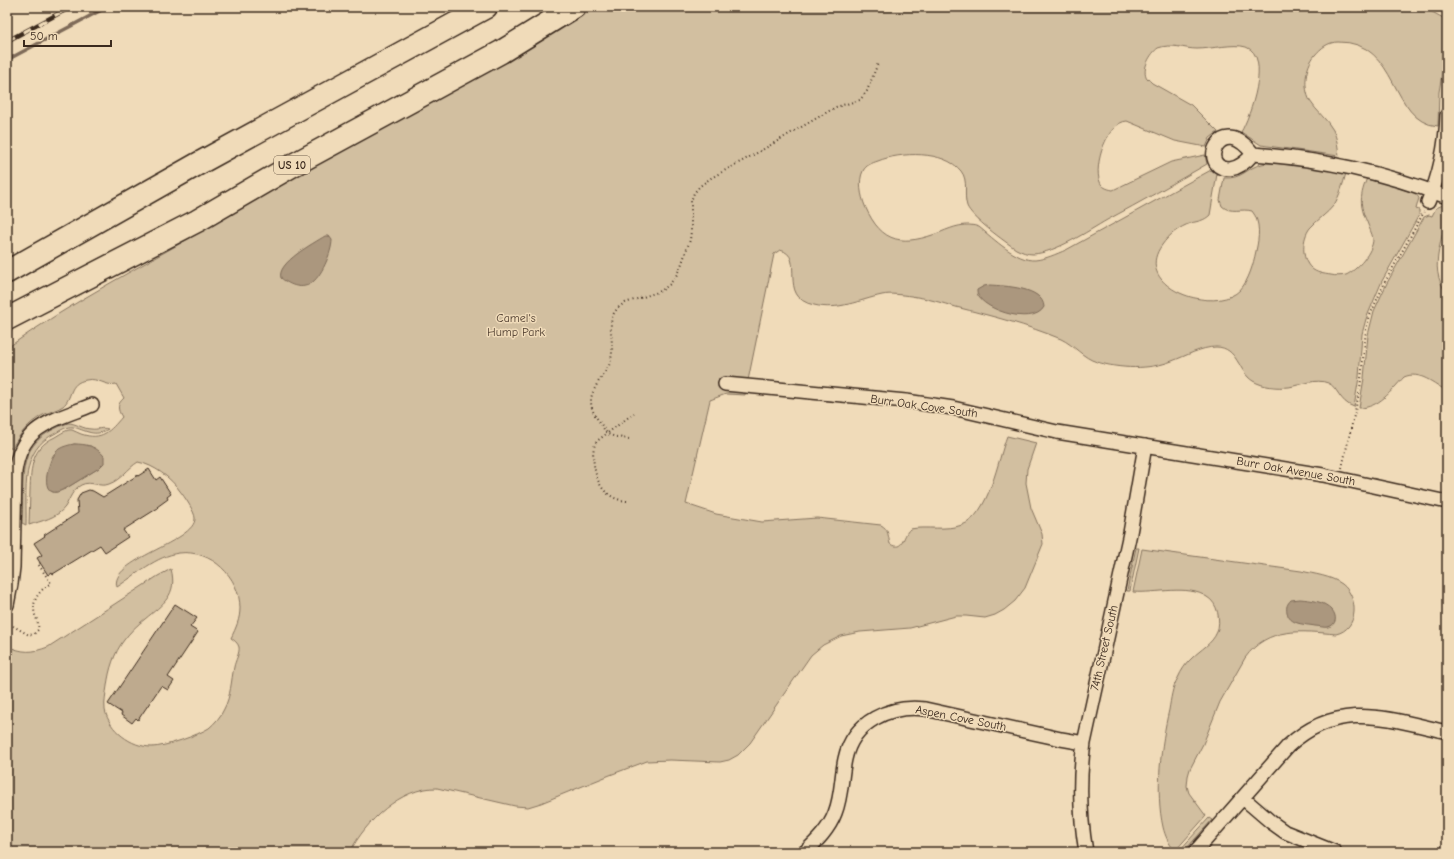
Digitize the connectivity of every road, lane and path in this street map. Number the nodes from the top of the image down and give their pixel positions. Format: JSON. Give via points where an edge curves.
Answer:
{"nodes":[{"id":1,"x":486,"y":7,"type":"edge"},
{"id":2,"x":574,"y":7,"type":"edge"},
{"id":3,"x":878,"y":63,"type":"dead end"},
{"id":4,"x":1447,"y":115,"type":"edge"},
{"id":5,"x":1252,"y":154,"type":"dead end"},
{"id":6,"x":1430,"y":197,"type":"junction"},
{"id":7,"x":1447,"y":197,"type":"edge"},
{"id":8,"x":7,"y":272,"type":"edge"},
{"id":9,"x":7,"y":319,"type":"edge"},
{"id":10,"x":726,"y":384,"type":"dead end"},
{"id":11,"x":92,"y":405,"type":"dead end"},
{"id":12,"x":634,"y":413,"type":"dead end"},
{"id":13,"x":607,"y":434,"type":"junction"},
{"id":14,"x":629,"y":439,"type":"dead end"},
{"id":15,"x":1145,"y":446,"type":"junction"},
{"id":16,"x":1340,"y":478,"type":"junction"},
{"id":17,"x":627,"y":501,"type":"dead end"},
{"id":18,"x":1447,"y":502,"type":"edge"},
{"id":19,"x":40,"y":562,"type":"dead end"},
{"id":20,"x":7,"y":605,"type":"edge"},
{"id":21,"x":13,"y":626,"type":"dead end"},
{"id":22,"x":1447,"y":732,"type":"edge"},
{"id":23,"x":1084,"y":743,"type":"junction"},
{"id":24,"x":1242,"y":798,"type":"junction"},
{"id":25,"x":805,"y":852,"type":"edge"},
{"id":26,"x":1086,"y":852,"type":"edge"},
{"id":27,"x":1195,"y":852,"type":"edge"},
{"id":28,"x":1335,"y":852,"type":"edge"}],
"edges":[{"from":1,"to":8,"type":"highway","via":[[196,165]]},
{"from":2,"to":9,"type":"highway","number":"US 10","via":[[501,52],[295,164],[197,221]]},
{"from":3,"to":13,"type":"path","via":[[867,91],[860,100],[836,107],[711,178],[697,190],[691,202],[690,240],[676,276],[661,291],[620,306],[612,318],[611,359],[591,401],[593,413]]},
{"from":4,"to":6,"type":"street","via":[[1443,152]]},
{"from":5,"to":6,"type":"street","via":[[1348,166],[1390,177]]},
{"from":6,"to":7,"type":"street"},
{"from":6,"to":16,"type":"path","via":[[1370,315],[1360,389]]},
{"from":10,"to":15,"type":"street","name":"Burr Oak Cove South","via":[[933,405],[966,410],[1057,432]]},
{"from":11,"to":20,"type":"street","via":[[40,427],[21,448],[15,472],[12,573]]},
{"from":12,"to":13,"type":"path"},
{"from":13,"to":14,"type":"path"},
{"from":13,"to":17,"type":"path","via":[[597,441],[594,448],[593,460],[597,478],[607,494],[615,499]]},
{"from":15,"to":16,"type":"street","name":"Burr Oak Avenue South"},
{"from":15,"to":23,"type":"street","name":"74th Street South","via":[[1131,528]]},
{"from":16,"to":18,"type":"street","name":"Burr Oak Avenue South"},
{"from":19,"to":21,"type":"path","via":[[38,564],[51,583],[40,590],[34,600],[38,630],[29,635]]},
{"from":22,"to":24,"type":"street","via":[[1373,716],[1332,720],[1307,731],[1292,742]]},
{"from":23,"to":25,"type":"street","name":"Aspen Cove South","via":[[925,709],[908,708],[886,712],[865,725],[850,745],[834,814],[821,836]]},
{"from":23,"to":26,"type":"street","name":"74th Street South","via":[[1081,770]]},
{"from":24,"to":27,"type":"street"},
{"from":24,"to":28,"type":"street","via":[[1285,832]]}]}
